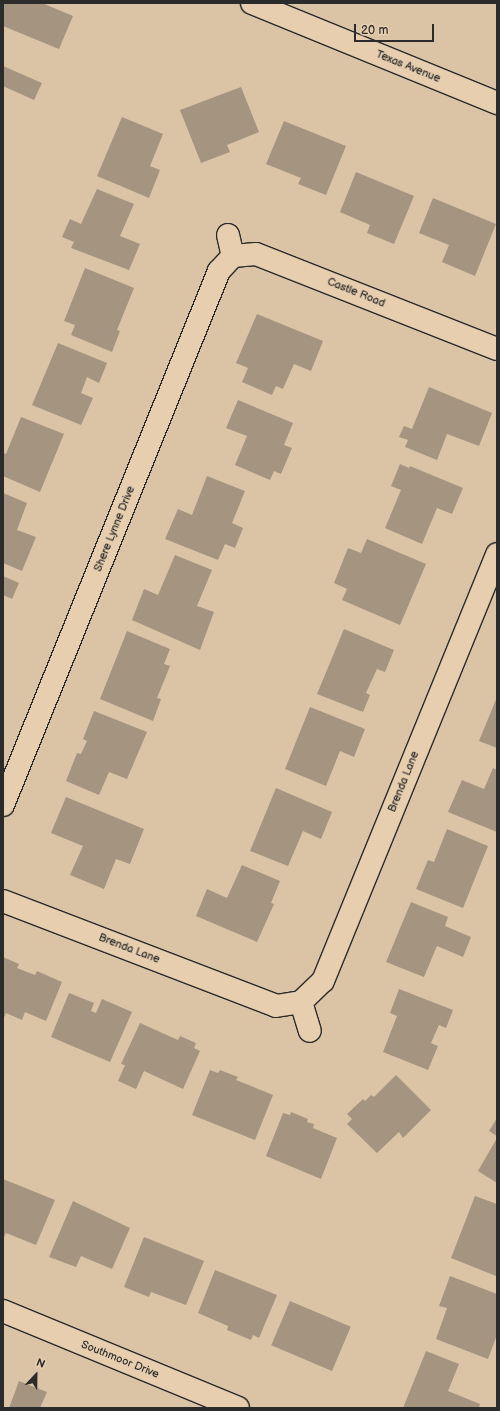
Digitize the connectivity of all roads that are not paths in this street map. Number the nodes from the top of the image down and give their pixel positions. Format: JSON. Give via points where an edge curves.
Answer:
{"nodes":[{"id":1,"x":252,"y":3,"type":"edge"},
{"id":2,"x":497,"y":103,"type":"edge"},
{"id":3,"x":228,"y":235,"type":"dead end"},
{"id":4,"x":233,"y":256,"type":"junction"},
{"id":5,"x":497,"y":349,"type":"edge"},
{"id":6,"x":497,"y":554,"type":"edge"},
{"id":7,"x":3,"y":805,"type":"edge"},
{"id":8,"x":3,"y":901,"type":"edge"},
{"id":9,"x":301,"y":1002,"type":"junction"},
{"id":10,"x":310,"y":1031,"type":"dead end"},
{"id":11,"x":3,"y":1311,"type":"edge"},
{"id":12,"x":238,"y":1408,"type":"edge"}],
"edges":[{"from":1,"to":2,"type":"street","name":"Texas Avenue"},
{"from":3,"to":4,"type":"street"},
{"from":4,"to":5,"type":"street","name":"Castle Road","via":[[256,254]]},
{"from":4,"to":7,"type":"street","name":"Shere Lynne Drive","via":[[219,272]]},
{"from":6,"to":9,"type":"street","name":"Brenda Lane","via":[[323,981]]},
{"from":8,"to":9,"type":"street","name":"Brenda Lane","via":[[276,1006]]},
{"from":9,"to":10,"type":"street"},
{"from":11,"to":12,"type":"street","name":"Southmoor Drive"}]}
